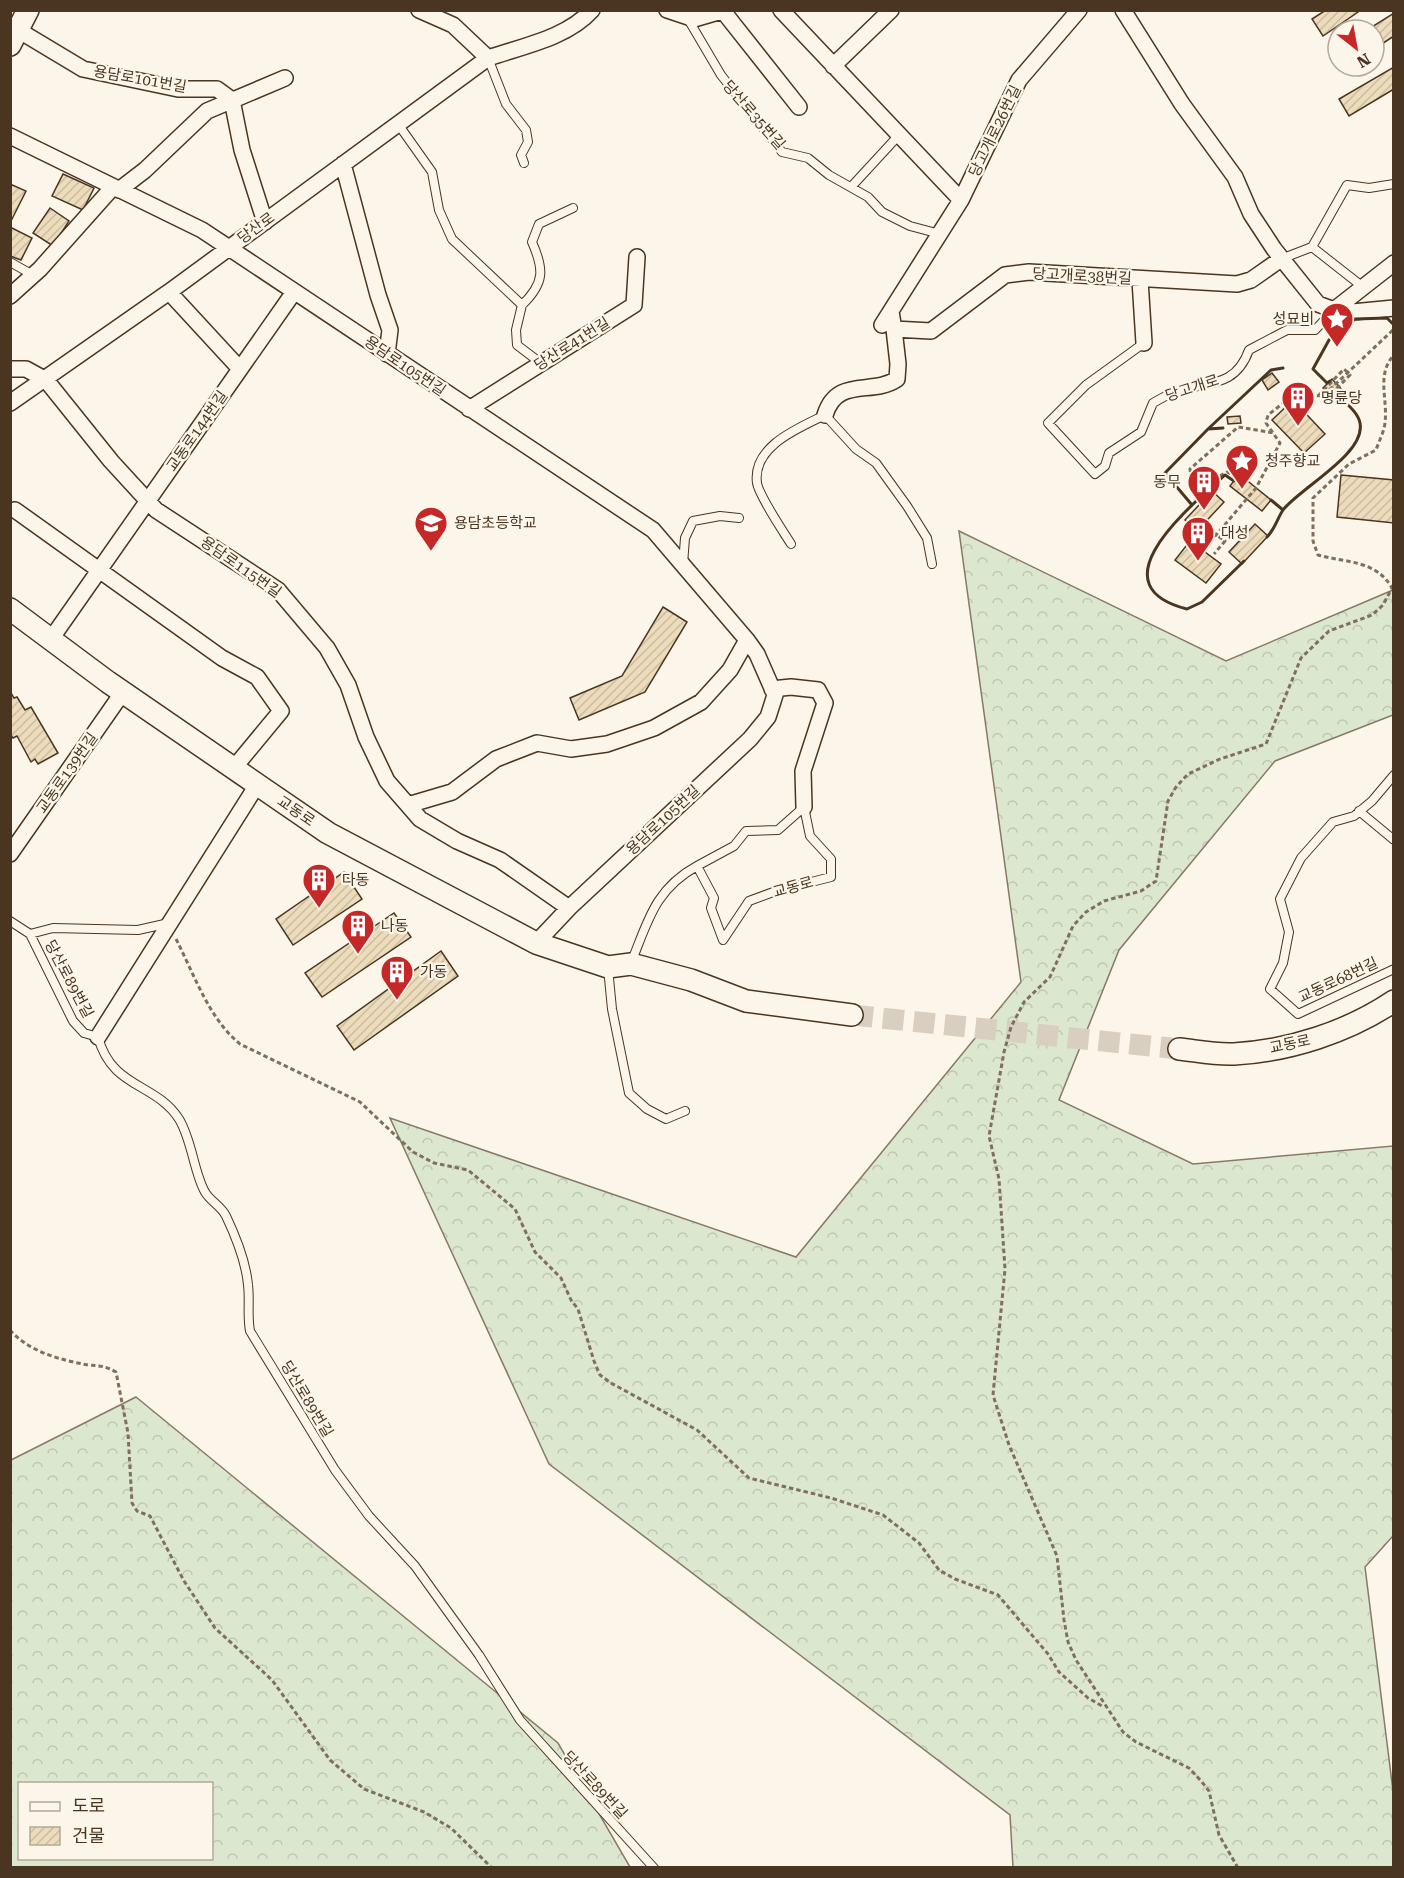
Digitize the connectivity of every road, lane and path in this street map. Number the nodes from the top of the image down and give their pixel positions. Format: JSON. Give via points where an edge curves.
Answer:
{"nodes":[{"id":1,"x":28,"y":10,"type":"edge"},
{"id":2,"x":418,"y":10,"type":"edge"},
{"id":3,"x":592,"y":10,"type":"edge"},
{"id":4,"x":667,"y":10,"type":"edge"},
{"id":5,"x":781,"y":10,"type":"edge"},
{"id":6,"x":891,"y":10,"type":"edge"},
{"id":7,"x":1079,"y":10,"type":"edge"},
{"id":8,"x":1123,"y":10,"type":"edge"},
{"id":9,"x":724,"y":11,"type":"edge"},
{"id":10,"x":691,"y":18,"type":"junction"},
{"id":11,"x":14,"y":38,"type":"edge"},
{"id":12,"x":488,"y":57,"type":"junction"},
{"id":13,"x":833,"y":66,"type":"junction"},
{"id":14,"x":285,"y":78,"type":"dead end"},
{"id":15,"x":232,"y":100,"type":"junction"},
{"id":16,"x":799,"y":108,"type":"dead end"},
{"id":17,"x":398,"y":124,"type":"junction"},
{"id":18,"x":899,"y":135,"type":"junction"},
{"id":19,"x":10,"y":136,"type":"edge"},
{"id":20,"x":524,"y":163,"type":"dead end"},
{"id":21,"x":344,"y":164,"type":"junction"},
{"id":22,"x":1394,"y":184,"type":"edge"},
{"id":23,"x":852,"y":186,"type":"junction"},
{"id":24,"x":116,"y":188,"type":"junction"},
{"id":25,"x":961,"y":200,"type":"junction"},
{"id":26,"x":573,"y":208,"type":"dead end"},
{"id":27,"x":265,"y":222,"type":"junction"},
{"id":28,"x":940,"y":235,"type":"junction"},
{"id":29,"x":1312,"y":247,"type":"junction"},
{"id":30,"x":229,"y":248,"type":"junction"},
{"id":31,"x":637,"y":257,"type":"dead end"},
{"id":32,"x":1281,"y":258,"type":"junction"},
{"id":33,"x":10,"y":262,"type":"edge"},
{"id":34,"x":1394,"y":263,"type":"edge"},
{"id":35,"x":33,"y":275,"type":"junction"},
{"id":36,"x":1140,"y":280,"type":"junction"},
{"id":37,"x":1363,"y":287,"type":"junction"},
{"id":38,"x":169,"y":292,"type":"junction"},
{"id":39,"x":294,"y":292,"type":"junction"},
{"id":40,"x":10,"y":296,"type":"edge"},
{"id":41,"x":522,"y":304,"type":"junction"},
{"id":42,"x":1394,"y":308,"type":"edge"},
{"id":43,"x":1334,"y":310,"type":"junction"},
{"id":44,"x":888,"y":327,"type":"junction"},
{"id":45,"x":1393,"y":330,"type":"edge"},
{"id":46,"x":1144,"y":343,"type":"joint"},
{"id":47,"x":387,"y":354,"type":"junction"},
{"id":48,"x":1394,"y":355,"type":"edge"},
{"id":49,"x":542,"y":364,"type":"junction"},
{"id":50,"x":10,"y":369,"type":"edge"},
{"id":51,"x":240,"y":369,"type":"junction"},
{"id":52,"x":1347,"y":372,"type":"junction"},
{"id":53,"x":46,"y":380,"type":"junction"},
{"id":54,"x":1319,"y":395,"type":"junction"},
{"id":55,"x":1324,"y":395,"type":"junction"},
{"id":56,"x":10,"y":403,"type":"edge"},
{"id":57,"x":469,"y":409,"type":"junction"},
{"id":58,"x":825,"y":415,"type":"junction"},
{"id":59,"x":1276,"y":434,"type":"junction"},
{"id":60,"x":1237,"y":477,"type":"dead end"},
{"id":61,"x":147,"y":500,"type":"junction"},
{"id":62,"x":15,"y":510,"type":"dead end"},
{"id":63,"x":739,"y":518,"type":"dead end"},
{"id":64,"x":1217,"y":535,"type":"junction"},
{"id":65,"x":1197,"y":542,"type":"dead end"},
{"id":66,"x":791,"y":544,"type":"dead end"},
{"id":67,"x":1205,"y":548,"type":"dead end"},
{"id":68,"x":1214,"y":554,"type":"dead end"},
{"id":69,"x":682,"y":564,"type":"junction"},
{"id":70,"x":932,"y":564,"type":"dead end"},
{"id":71,"x":99,"y":569,"type":"junction"},
{"id":72,"x":10,"y":609,"type":"edge"},
{"id":73,"x":51,"y":639,"type":"junction"},
{"id":74,"x":747,"y":640,"type":"junction"},
{"id":75,"x":772,"y":689,"type":"junction"},
{"id":76,"x":123,"y":692,"type":"junction"},
{"id":77,"x":233,"y":769,"type":"junction"},
{"id":78,"x":1394,"y":775,"type":"edge"},
{"id":79,"x":257,"y":785,"type":"junction"},
{"id":80,"x":408,"y":805,"type":"junction"},
{"id":81,"x":804,"y":807,"type":"junction"},
{"id":82,"x":1359,"y":811,"type":"junction"},
{"id":83,"x":1394,"y":840,"type":"edge"},
{"id":84,"x":10,"y":854,"type":"edge"},
{"id":85,"x":697,"y":866,"type":"junction"},
{"id":86,"x":569,"y":908,"type":"junction"},
{"id":87,"x":10,"y":921,"type":"edge"},
{"id":88,"x":172,"y":926,"type":"junction"},
{"id":89,"x":30,"y":934,"type":"junction"},
{"id":90,"x":536,"y":943,"type":"junction"},
{"id":91,"x":631,"y":964,"type":"junction"},
{"id":92,"x":608,"y":967,"type":"junction"},
{"id":93,"x":1394,"y":969,"type":"edge"},
{"id":94,"x":1394,"y":1001,"type":"edge"},
{"id":95,"x":852,"y":1015,"type":"tunnel mouth"},
{"id":96,"x":98,"y":1037,"type":"junction"},
{"id":97,"x":1179,"y":1049,"type":"tunnel mouth"},
{"id":98,"x":685,"y":1111,"type":"dead end"},
{"id":99,"x":10,"y":1330,"type":"edge"},
{"id":100,"x":1106,"y":1708,"type":"junction"},
{"id":101,"x":492,"y":1868,"type":"edge"},
{"id":102,"x":654,"y":1868,"type":"edge"},
{"id":103,"x":1238,"y":1868,"type":"edge"}],
"edges":[{"from":1,"to":11,"type":"street"},
{"from":2,"to":12,"type":"street","via":[[453,25]]},
{"from":3,"to":12,"type":"street","name":"당산로","via":[[580,23]]},
{"from":4,"to":10,"type":"street"},
{"from":5,"to":13,"type":"street"},
{"from":6,"to":13,"type":"street"},
{"from":7,"to":25,"type":"street","name":"당고개로26번길","via":[[1019,80]]},
{"from":8,"to":32,"type":"street","via":[[1182,104],[1235,177],[1251,214]]},
{"from":9,"to":10,"type":"street"},
{"from":9,"to":16,"type":"street"},
{"from":10,"to":23,"type":"lane","name":"당산로35번길","via":[[720,75],[782,152],[808,158],[829,175]]},
{"from":11,"to":15,"type":"street","name":"용담로101번길","via":[[83,69],[178,89],[217,89]]},
{"from":12,"to":17,"type":"street","name":"당산로"},
{"from":12,"to":20,"type":"lane","via":[[506,104],[526,130],[528,142],[521,155]]},
{"from":13,"to":18,"type":"street"},
{"from":14,"to":15,"type":"street"},
{"from":15,"to":24,"type":"street","via":[[207,111],[145,170]]},
{"from":15,"to":27,"type":"street","via":[[242,150]]},
{"from":17,"to":21,"type":"street","name":"당산로"},
{"from":17,"to":41,"type":"lane","via":[[432,172],[439,210],[452,239]]},
{"from":18,"to":23,"type":"lane"},
{"from":18,"to":25,"type":"street"},
{"from":19,"to":24,"type":"street","name":"용담로105번길"},
{"from":21,"to":27,"type":"street","name":"당산로"},
{"from":21,"to":47,"type":"street","via":[[390,330]]},
{"from":22,"to":29,"type":"lane","via":[[1369,188],[1347,185]]},
{"from":23,"to":28,"type":"lane","name":"당산로35번길","via":[[882,212]]},
{"from":24,"to":30,"type":"street","name":"용담로105번길"},
{"from":24,"to":35,"type":"street"},
{"from":25,"to":28,"type":"street","name":"당고개로26번길"},
{"from":26,"to":41,"type":"lane","via":[[539,224],[532,242],[540,261],[540,278],[534,294]]},
{"from":27,"to":30,"type":"street","name":"당산로"},
{"from":28,"to":44,"type":"street","name":"당고개로26번길","via":[[891,312]]},
{"from":29,"to":32,"type":"lane"},
{"from":29,"to":37,"type":"lane"},
{"from":30,"to":38,"type":"street","name":"당산로"},
{"from":30,"to":39,"type":"street","name":"용담로105번길"},
{"from":31,"to":49,"type":"street","name":"당산로41번길","via":[[634,305]]},
{"from":32,"to":36,"type":"street","name":"당고개로38번길","via":[[1251,280],[1237,284]]},
{"from":32,"to":43,"type":"street","via":[[1318,304]]},
{"from":33,"to":35,"type":"lane"},
{"from":34,"to":37,"type":"street"},
{"from":35,"to":40,"type":"street"},
{"from":36,"to":44,"type":"street","name":"당고개로38번길","via":[[1029,272],[1005,275],[931,331]]},
{"from":36,"to":46,"type":"street"},
{"from":37,"to":43,"type":"street"},
{"from":38,"to":51,"type":"street"},
{"from":38,"to":53,"type":"street","name":"당산로"},
{"from":39,"to":47,"type":"street","name":"용담로105번길"},
{"from":39,"to":51,"type":"street","name":"교동로144번길"},
{"from":41,"to":49,"type":"lane","via":[[517,345]]},
{"from":42,"to":43,"type":"street","via":[[1342,313]]},
{"from":43,"to":46,"type":"lane","name":"당고개로","via":[[1315,330],[1287,330],[1249,350],[1243,366],[1219,381],[1176,392],[1153,403],[1141,432],[1109,453],[1106,466],[1095,474],[1048,423],[1086,385]]},
{"from":44,"to":58,"type":"street","via":[[898,364],[897,379],[888,385],[851,387],[834,398]]},
{"from":45,"to":52,"type":"path"},
{"from":47,"to":57,"type":"street","name":"용담로105번길"},
{"from":48,"to":100,"type":"path","via":[[1383,372],[1385,424],[1376,450],[1349,464],[1313,498],[1313,541],[1318,555],[1374,567],[1392,588],[1383,605],[1363,620],[1329,631],[1301,658],[1266,744],[1188,774],[1176,787],[1168,801],[1156,881],[1141,891],[1104,901],[1073,926],[1050,977],[1024,1002],[1004,1052],[989,1136],[999,1179],[1005,1269],[993,1395],[1009,1444],[1057,1556],[1068,1642]]},
{"from":49,"to":57,"type":"street","name":"당산로41번길"},
{"from":50,"to":53,"type":"street","name":"용담로115번길","via":[[26,369]]},
{"from":51,"to":61,"type":"street","name":"교동로144번길"},
{"from":52,"to":54,"type":"path"},
{"from":52,"to":55,"type":"path"},
{"from":52,"to":55,"type":"path","via":[[1339,386],[1330,395]]},
{"from":53,"to":56,"type":"street","name":"당산로"},
{"from":53,"to":61,"type":"street","name":"용담로115번길"},
{"from":54,"to":55,"type":"path"},
{"from":54,"to":59,"type":"path","via":[[1291,397],[1277,406],[1266,423]]},
{"from":57,"to":69,"type":"street","name":"용담로105번길","via":[[653,530]]},
{"from":58,"to":66,"type":"lane","via":[[774,443],[761,461],[757,483]]},
{"from":58,"to":70,"type":"lane","via":[[856,449],[876,463],[907,506],[927,538]]},
{"from":59,"to":60,"type":"path","via":[[1238,427],[1190,470],[1201,487],[1227,472]]},
{"from":59,"to":64,"type":"path","via":[[1280,443],[1256,488]]},
{"from":61,"to":71,"type":"street","name":"교동로144번길"},
{"from":61,"to":80,"type":"street","name":"용담로115번길","via":[[156,510],[278,590],[327,648],[348,686],[387,781]]},
{"from":62,"to":71,"type":"street"},
{"from":63,"to":69,"type":"lane","via":[[720,516],[693,521],[685,538]]},
{"from":64,"to":65,"type":"path","via":[[1208,529]]},
{"from":64,"to":67,"type":"path"},
{"from":64,"to":68,"type":"path","via":[[1225,541]]},
{"from":69,"to":74,"type":"street","name":"용담로105번길"},
{"from":71,"to":73,"type":"street","name":"교동로144번길"},
{"from":71,"to":77,"type":"street","via":[[222,658],[257,677],[281,711]]},
{"from":72,"to":73,"type":"street","name":"교동로"},
{"from":73,"to":76,"type":"street","name":"교동로"},
{"from":74,"to":75,"type":"street","name":"용담로105번길"},
{"from":74,"to":80,"type":"street","via":[[730,670],[701,702],[654,729],[607,744],[571,749],[537,743],[496,759],[452,792]]},
{"from":75,"to":81,"type":"street","via":[[818,690],[825,703],[803,771]]},
{"from":75,"to":86,"type":"street","name":"용담로105번길","via":[[775,695],[768,717],[750,739]]},
{"from":76,"to":77,"type":"street","name":"교동로"},
{"from":76,"to":84,"type":"street","name":"교동로139번길"},
{"from":77,"to":79,"type":"street","name":"교동로"},
{"from":78,"to":82,"type":"lane","name":"교동로68번길"},
{"from":79,"to":88,"type":"street"},
{"from":79,"to":90,"type":"street","name":"교동로","via":[[328,833]]},
{"from":80,"to":86,"type":"street","name":"용담로115번길","via":[[420,819],[500,860]]},
{"from":81,"to":85,"type":"lane","via":[[778,830],[746,831],[734,846]]},
{"from":81,"to":85,"type":"lane","name":"교동로","via":[[810,836],[831,859],[831,877],[749,901],[723,940],[711,908],[714,898]]},
{"from":82,"to":83,"type":"lane"},
{"from":82,"to":93,"type":"lane","name":"교동로68번길","via":[[1333,822],[1301,858],[1280,899],[1289,932],[1283,963],[1269,989],[1298,1014]]},
{"from":85,"to":91,"type":"lane","via":[[677,877],[654,907]]},
{"from":86,"to":90,"type":"street","name":"용담로105번길"},
{"from":87,"to":89,"type":"lane","name":"당산로89번길"},
{"from":88,"to":89,"type":"lane","via":[[138,930],[53,928]]},
{"from":88,"to":96,"type":"street"},
{"from":88,"to":100,"type":"path","via":[[226,1032],[240,1044],[360,1102],[413,1152],[435,1163],[468,1170],[515,1209],[535,1252],[561,1278],[578,1309],[600,1375],[697,1430],[749,1478],[883,1515],[919,1543],[939,1570],[998,1595],[1059,1672],[1088,1698]]},
{"from":89,"to":96,"type":"lane","name":"당산로89번길","via":[[74,1021],[84,1033]]},
{"from":90,"to":92,"type":"street","name":"교동로"},
{"from":91,"to":92,"type":"street","name":"교동로"},
{"from":91,"to":95,"type":"street","name":"교동로","via":[[691,980],[746,1001]]},
{"from":92,"to":98,"type":"lane","via":[[629,1093],[666,1119]]},
{"from":94,"to":97,"type":"street","name":"교동로","via":[[1378,1012],[1305,1043],[1233,1054]]},
{"from":96,"to":102,"type":"lane","name":"당산로89번길","via":[[108,1063],[165,1104],[179,1119],[205,1193],[225,1213],[238,1245],[249,1286],[250,1330],[335,1470],[369,1516],[415,1566],[520,1720]]},
{"from":99,"to":101,"type":"path","via":[[29,1348],[88,1365],[106,1366],[116,1372],[128,1433],[132,1503],[137,1511],[150,1516],[184,1581],[215,1628],[272,1680],[330,1760],[349,1778],[451,1828]]},
{"from":100,"to":103,"type":"path","via":[[1129,1737],[1189,1768],[1202,1782],[1209,1791],[1219,1835]]}]}
